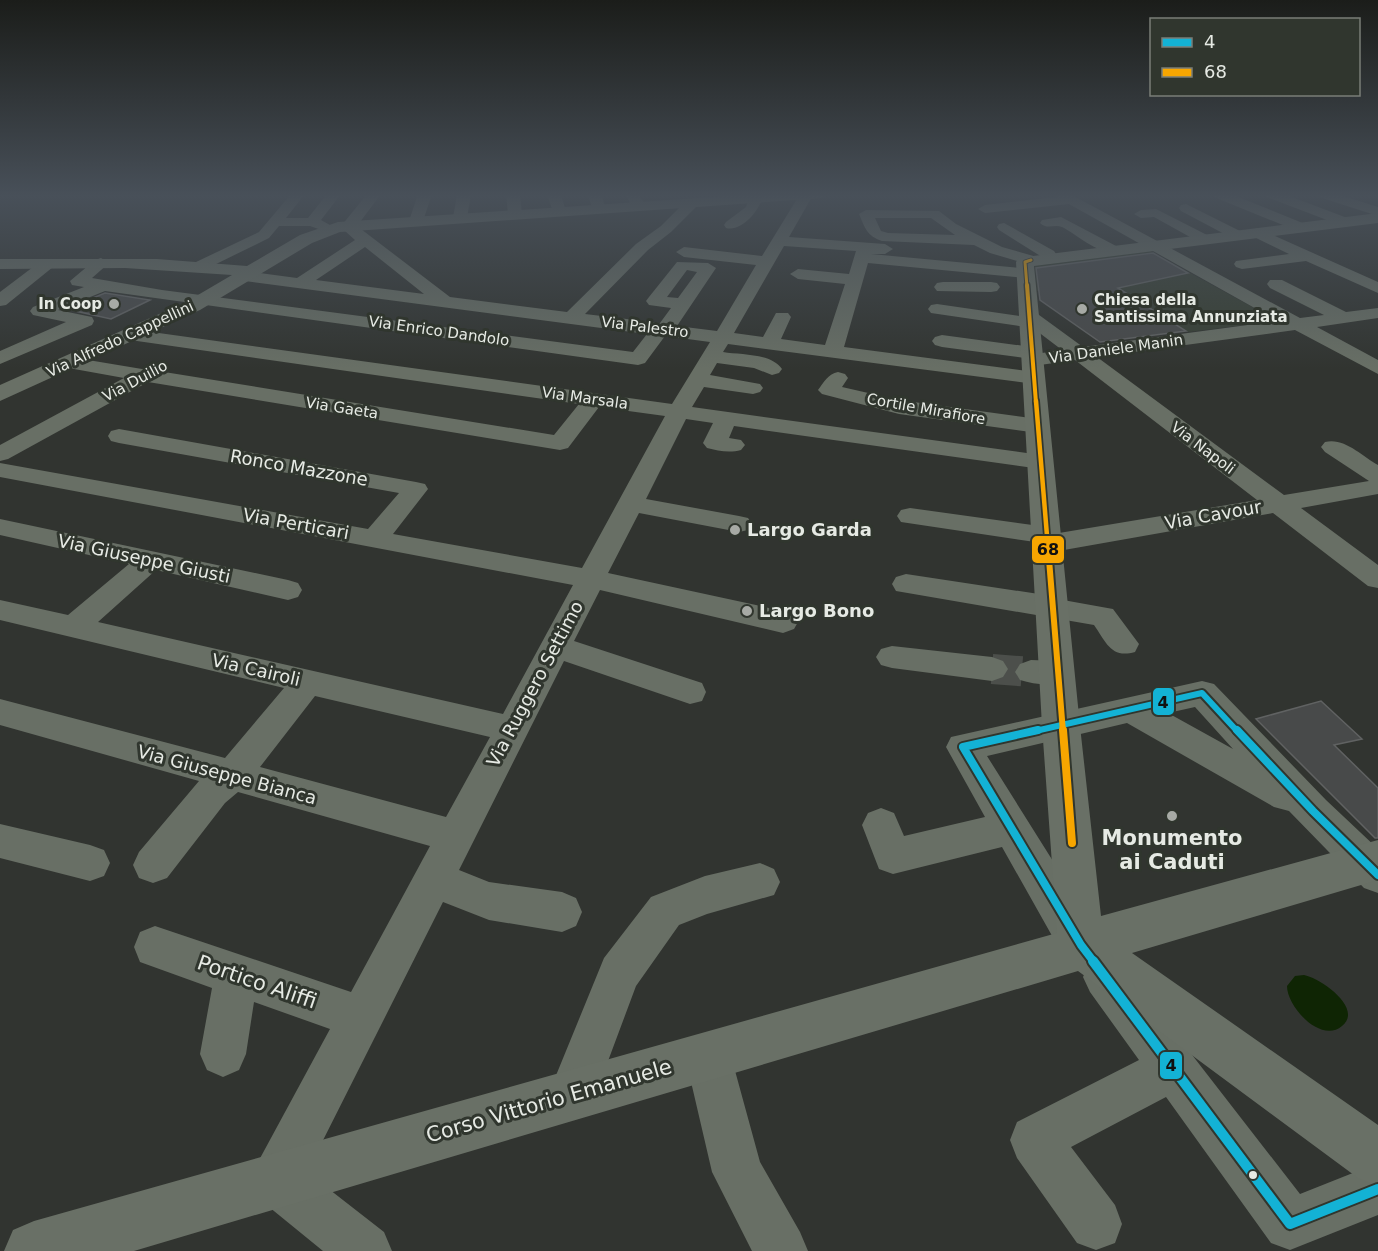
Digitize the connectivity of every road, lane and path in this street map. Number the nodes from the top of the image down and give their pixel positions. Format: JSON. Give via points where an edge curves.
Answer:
{"nodes":[{"id":1,"x":233,"y":252,"type":"edge"},
{"id":2,"x":284,"y":252,"type":"edge"},
{"id":3,"x":333,"y":252,"type":"edge"},
{"id":4,"x":386,"y":252,"type":"edge"},
{"id":5,"x":637,"y":252,"type":"edge"},
{"id":6,"x":773,"y":252,"type":"edge"},
{"id":7,"x":790,"y":252,"type":"edge"},
{"id":8,"x":888,"y":252,"type":"edge"},
{"id":9,"x":999,"y":252,"type":"edge"},
{"id":10,"x":1044,"y":252,"type":"edge"},
{"id":11,"x":1094,"y":252,"type":"edge"},
{"id":12,"x":1164,"y":252,"type":"edge"},
{"id":13,"x":1293,"y":252,"type":"edge"},
{"id":14,"x":1304,"y":257,"type":"junction"},
{"id":15,"x":1053,"y":258,"type":"junction"},
{"id":16,"x":808,"y":259,"type":"dead end"},
{"id":17,"x":100,"y":263,"type":"junction"},
{"id":18,"x":860,"y":263,"type":"junction"},
{"id":19,"x":0,"y":264,"type":"edge"},
{"id":20,"x":1242,"y":264,"type":"dead end"},
{"id":21,"x":208,"y":266,"type":"junction"},
{"id":22,"x":36,"y":268,"type":"junction"},
{"id":23,"x":798,"y":274,"type":"dead end"},
{"id":24,"x":83,"y":275,"type":"junction"},
{"id":25,"x":1028,"y":275,"type":"junction"},
{"id":26,"x":247,"y":276,"type":"junction"},
{"id":27,"x":0,"y":280,"type":"edge"},
{"id":28,"x":300,"y":283,"type":"junction"},
{"id":29,"x":1276,"y":284,"type":"dead end"},
{"id":30,"x":102,"y":286,"type":"junction"},
{"id":31,"x":943,"y":287,"type":"dead end"},
{"id":32,"x":1378,"y":288,"type":"edge"},
{"id":33,"x":162,"y":296,"type":"junction"},
{"id":34,"x":203,"y":300,"type":"junction"},
{"id":35,"x":0,"y":301,"type":"edge"},
{"id":36,"x":445,"y":302,"type":"junction"},
{"id":37,"x":683,"y":304,"type":"junction"},
{"id":38,"x":271,"y":308,"type":"junction"},
{"id":39,"x":937,"y":309,"type":"dead end"},
{"id":40,"x":1378,"y":313,"type":"edge"},
{"id":41,"x":782,"y":317,"type":"dead end"},
{"id":42,"x":571,"y":318,"type":"junction"},
{"id":43,"x":1344,"y":318,"type":"junction"},
{"id":44,"x":1030,"y":320,"type":"junction"},
{"id":45,"x":1297,"y":324,"type":"junction"},
{"id":46,"x":662,"y":329,"type":"junction"},
{"id":47,"x":130,"y":335,"type":"junction"},
{"id":48,"x":724,"y":338,"type":"junction"},
{"id":49,"x":942,"y":341,"type":"dead end"},
{"id":50,"x":770,"y":344,"type":"junction"},
{"id":51,"x":202,"y":345,"type":"junction"},
{"id":52,"x":833,"y":352,"type":"junction"},
{"id":53,"x":1079,"y":354,"type":"junction"},
{"id":54,"x":713,"y":357,"type":"junction"},
{"id":55,"x":0,"y":358,"type":"edge"},
{"id":56,"x":70,"y":363,"type":"junction"},
{"id":57,"x":1033,"y":363,"type":"junction"},
{"id":58,"x":1378,"y":368,"type":"edge"},
{"id":59,"x":772,"y":369,"type":"dead end"},
{"id":60,"x":144,"y":376,"type":"junction"},
{"id":61,"x":838,"y":378,"type":"dead end"},
{"id":62,"x":699,"y":380,"type":"junction"},
{"id":63,"x":753,"y":388,"type":"dead end"},
{"id":64,"x":0,"y":394,"type":"edge"},
{"id":65,"x":593,"y":400,"type":"junction"},
{"id":66,"x":680,"y":411,"type":"junction"},
{"id":67,"x":726,"y":418,"type":"junction"},
{"id":68,"x":1038,"y":426,"type":"junction"},
{"id":69,"x":119,"y":436,"type":"dead end"},
{"id":70,"x":733,"y":445,"type":"dead end"},
{"id":71,"x":1333,"y":447,"type":"dead end"},
{"id":72,"x":0,"y":453,"type":"edge"},
{"id":73,"x":1041,"y":462,"type":"junction"},
{"id":74,"x":0,"y":470,"type":"edge"},
{"id":75,"x":1378,"y":476,"type":"edge"},
{"id":76,"x":1378,"y":487,"type":"edge"},
{"id":77,"x":630,"y":504,"type":"junction"},
{"id":78,"x":1277,"y":504,"type":"junction"},
{"id":79,"x":910,"y":516,"type":"dead end"},
{"id":80,"x":739,"y":524,"type":"dead end"},
{"id":81,"x":0,"y":528,"type":"edge"},
{"id":82,"x":374,"y":539,"type":"junction"},
{"id":83,"x":1047,"y":539,"type":"junction"},
{"id":84,"x":151,"y":560,"type":"junction"},
{"id":85,"x":591,"y":579,"type":"junction"},
{"id":86,"x":1378,"y":579,"type":"edge"},
{"id":87,"x":906,"y":584,"type":"dead end"},
{"id":88,"x":288,"y":590,"type":"dead end"},
{"id":89,"x":1052,"y":607,"type":"junction"},
{"id":90,"x":0,"y":610,"type":"edge"},
{"id":91,"x":783,"y":622,"type":"dead end"},
{"id":92,"x":73,"y":627,"type":"junction"},
{"id":93,"x":1124,"y":644,"type":"dead end"},
{"id":94,"x":556,"y":646,"type":"junction"},
{"id":95,"x":892,"y":657,"type":"dead end"},
{"id":96,"x":992,"y":669,"type":"tunnel mouth"},
{"id":97,"x":308,"y":682,"type":"junction"},
{"id":98,"x":690,"y":692,"type":"dead end"},
{"id":99,"x":1052,"y":693,"type":"junction"},
{"id":100,"x":0,"y":712,"type":"edge"},
{"id":101,"x":512,"y":729,"type":"junction"},
{"id":102,"x":232,"y":777,"type":"junction"},
{"id":103,"x":881,"y":825,"type":"dead end"},
{"id":104,"x":1000,"y":831,"type":"junction"},
{"id":105,"x":455,"y":836,"type":"junction"},
{"id":106,"x":0,"y":842,"type":"edge"},
{"id":107,"x":90,"y":863,"type":"dead end"},
{"id":108,"x":153,"y":865,"type":"dead end"},
{"id":109,"x":1374,"y":866,"type":"edge"},
{"id":110,"x":432,"y":879,"type":"junction"},
{"id":111,"x":760,"y":882,"type":"dead end"},
{"id":112,"x":562,"y":912,"type":"dead end"},
{"id":113,"x":155,"y":947,"type":"dead end"},
{"id":114,"x":1073,"y":950,"type":"junction"},
{"id":115,"x":236,"y":975,"type":"junction"},
{"id":116,"x":360,"y":1017,"type":"junction"},
{"id":117,"x":223,"y":1054,"type":"dead end"},
{"id":118,"x":708,"y":1056,"type":"junction"},
{"id":119,"x":1163,"y":1074,"type":"junction"},
{"id":120,"x":572,"y":1095,"type":"junction"},
{"id":121,"x":1378,"y":1158,"type":"edge"},
{"id":122,"x":276,"y":1180,"type":"junction"},
{"id":123,"x":1378,"y":1189,"type":"edge"},
{"id":124,"x":1095,"y":1224,"type":"dead end"},
{"id":125,"x":34,"y":1251,"type":"edge"},
{"id":126,"x":365,"y":1251,"type":"edge"},
{"id":127,"x":781,"y":1251,"type":"edge"}],
"edges":[{"from":1,"to":21,"type":"street"},
{"from":2,"to":26,"type":"main road","name":"Via Alfredo Cappellini"},
{"from":3,"to":28,"type":"street"},
{"from":4,"to":36,"type":"street"},
{"from":5,"to":42,"type":"street"},
{"from":6,"to":48,"type":"street","name":"Via Ruggero Settimo"},
{"from":7,"to":18,"type":"street"},
{"from":8,"to":18,"type":"street"},
{"from":9,"to":25,"type":"street"},
{"from":10,"to":15,"type":"street"},
{"from":11,"to":15,"type":"main road"},
{"from":12,"to":45,"type":"street"},
{"from":13,"to":14,"type":"street"},
{"from":14,"to":20,"type":"street"},
{"from":14,"to":32,"type":"street"},
{"from":15,"to":25,"type":"main road"},
{"from":16,"to":18,"type":"street"},
{"from":17,"to":21,"type":"main road"},
{"from":17,"to":22,"type":"main road"},
{"from":17,"to":24,"type":"street"},
{"from":18,"to":23,"type":"street"},
{"from":18,"to":25,"type":"street"},
{"from":18,"to":52,"type":"street"},
{"from":19,"to":22,"type":"main road"},
{"from":21,"to":26,"type":"main road"},
{"from":21,"to":33,"type":"street"},
{"from":22,"to":24,"type":"street"},
{"from":22,"to":27,"type":"street"},
{"from":22,"to":35,"type":"street"},
{"from":24,"to":30,"type":"street","name":"Via Enrico Dandolo","via":[[78,281]]},
{"from":25,"to":31,"type":"street","via":[[988,287]]},
{"from":25,"to":44,"type":"main road"},
{"from":26,"to":28,"type":"street","name":"Via Palestro"},
{"from":26,"to":34,"type":"main road","name":"Via Alfredo Cappellini"},
{"from":28,"to":36,"type":"street","name":"Via Palestro"},
{"from":29,"to":43,"type":"street"},
{"from":30,"to":33,"type":"street","name":"Via Enrico Dandolo"},
{"from":30,"to":55,"type":"street","via":[[39,311],[85,321]]},
{"from":33,"to":34,"type":"street","name":"Via Enrico Dandolo"},
{"from":34,"to":38,"type":"street","name":"Via Enrico Dandolo"},
{"from":34,"to":47,"type":"main road","name":"Via Alfredo Cappellini"},
{"from":36,"to":42,"type":"street","name":"Via Palestro"},
{"from":37,"to":37,"type":"street","via":[[708,268],[683,265],[656,301]]},
{"from":37,"to":46,"type":"street"},
{"from":38,"to":46,"type":"street","name":"Via Enrico Dandolo","via":[[638,359]]},
{"from":38,"to":51,"type":"street","name":"Via Duilio"},
{"from":39,"to":44,"type":"street"},
{"from":40,"to":43,"type":"street","name":"Via Daniele Manin"},
{"from":41,"to":50,"type":"street"},
{"from":42,"to":46,"type":"street","name":"Via Palestro"},
{"from":43,"to":45,"type":"street","name":"Via Daniele Manin"},
{"from":44,"to":53,"type":"street","name":"Via Napoli"},
{"from":44,"to":57,"type":"main road"},
{"from":45,"to":53,"type":"street","name":"Via Daniele Manin"},
{"from":45,"to":58,"type":"street"},
{"from":46,"to":48,"type":"street","name":"Via Palestro"},
{"from":47,"to":51,"type":"street","name":"Via Marsala"},
{"from":47,"to":56,"type":"main road","name":"Via Alfredo Cappellini"},
{"from":48,"to":50,"type":"street","name":"Via Palestro"},
{"from":48,"to":54,"type":"street","name":"Via Ruggero Settimo"},
{"from":49,"to":57,"type":"street"},
{"from":50,"to":52,"type":"street","name":"Via Palestro"},
{"from":51,"to":60,"type":"street","name":"Via Duilio"},
{"from":51,"to":65,"type":"street","name":"Via Marsala"},
{"from":52,"to":57,"type":"street","name":"Via Palestro"},
{"from":53,"to":57,"type":"street","name":"Via Daniele Manin"},
{"from":53,"to":78,"type":"street","name":"Via Napoli"},
{"from":54,"to":59,"type":"street","via":[[759,363]]},
{"from":54,"to":62,"type":"street","name":"Via Ruggero Settimo"},
{"from":56,"to":60,"type":"street","name":"Via Gaeta"},
{"from":56,"to":64,"type":"main road","name":"Via Alfredo Cappellini"},
{"from":57,"to":68,"type":"main road"},
{"from":60,"to":65,"type":"street","name":"Via Gaeta","via":[[560,443]]},
{"from":60,"to":72,"type":"street","name":"Via Duilio"},
{"from":61,"to":68,"type":"street","name":"Cortile Mirafiore","via":[[829,390],[898,407]]},
{"from":62,"to":63,"type":"street"},
{"from":62,"to":66,"type":"street","name":"Via Ruggero Settimo"},
{"from":65,"to":66,"type":"street","name":"Via Marsala"},
{"from":66,"to":67,"type":"street","name":"Via Marsala"},
{"from":66,"to":77,"type":"street","name":"Via Ruggero Settimo"},
{"from":67,"to":70,"type":"street","via":[[715,442]]},
{"from":67,"to":73,"type":"street","name":"Via Marsala"},
{"from":68,"to":73,"type":"main road"},
{"from":69,"to":82,"type":"street","name":"Ronco Mazzone","via":[[416,489]]},
{"from":71,"to":75,"type":"street"},
{"from":73,"to":83,"type":"main road"},
{"from":74,"to":82,"type":"street","name":"Via Perticari"},
{"from":76,"to":78,"type":"street","name":"Via Cavour"},
{"from":77,"to":80,"type":"street"},
{"from":77,"to":85,"type":"street","name":"Via Ruggero Settimo"},
{"from":78,"to":83,"type":"street","name":"Via Cavour"},
{"from":78,"to":86,"type":"street","name":"Via Napoli"},
{"from":79,"to":83,"type":"street","name":"Via Cavour"},
{"from":81,"to":84,"type":"street","name":"Via Giuseppe Giusti"},
{"from":82,"to":85,"type":"street","name":"Via Perticari"},
{"from":83,"to":89,"type":"main road"},
{"from":84,"to":88,"type":"street","name":"Via Giuseppe Giusti"},
{"from":84,"to":92,"type":"street"},
{"from":85,"to":91,"type":"street","name":"Via Perticari"},
{"from":85,"to":94,"type":"street","name":"Via Ruggero Settimo"},
{"from":87,"to":89,"type":"street"},
{"from":89,"to":93,"type":"street","via":[[1103,616]]},
{"from":89,"to":99,"type":"main road"},
{"from":90,"to":92,"type":"street","name":"Via Cairoli"},
{"from":92,"to":97,"type":"street","name":"Via Cairoli"},
{"from":94,"to":98,"type":"street"},
{"from":94,"to":101,"type":"street","name":"Via Ruggero Settimo"},
{"from":95,"to":96,"type":"street"},
{"from":97,"to":101,"type":"street","name":"Via Cairoli"},
{"from":97,"to":102,"type":"street"},
{"from":99,"to":104,"type":"street","via":[[963,747]]},
{"from":99,"to":109,"type":"street","via":[[1131,709],[1202,693],[1313,811]]},
{"from":99,"to":114,"type":"main road"},
{"from":100,"to":102,"type":"street","name":"Via Giuseppe Bianca"},
{"from":101,"to":105,"type":"street","name":"Via Ruggero Settimo"},
{"from":102,"to":105,"type":"street","name":"Via Giuseppe Bianca"},
{"from":102,"to":108,"type":"street","via":[[212,792]]},
{"from":103,"to":104,"type":"street","via":[[893,856]]},
{"from":104,"to":114,"type":"street"},
{"from":105,"to":110,"type":"street","name":"Via Ruggero Settimo"},
{"from":106,"to":107,"type":"street"},
{"from":109,"to":114,"type":"main road","name":"Corso Vittorio Emanuele"},
{"from":110,"to":112,"type":"street","via":[[489,901]]},
{"from":110,"to":116,"type":"street","name":"Via Ruggero Settimo"},
{"from":111,"to":120,"type":"street","via":[[705,895],[666,911],[619,974]]},
{"from":113,"to":115,"type":"street","name":"Portico Aliffi"},
{"from":114,"to":118,"type":"main road","name":"Corso Vittorio Emanuele"},
{"from":114,"to":119,"type":"street"},
{"from":114,"to":121,"type":"main road"},
{"from":115,"to":116,"type":"street","name":"Portico Aliffi"},
{"from":115,"to":117,"type":"street"},
{"from":116,"to":122,"type":"street","name":"Via Ruggero Settimo"},
{"from":118,"to":120,"type":"main road","name":"Corso Vittorio Emanuele"},
{"from":118,"to":127,"type":"street","via":[[737,1172]]},
{"from":119,"to":123,"type":"street","via":[[1290,1224]]},
{"from":119,"to":124,"type":"street","via":[[1035,1140]]},
{"from":120,"to":122,"type":"main road","name":"Corso Vittorio Emanuele"},
{"from":122,"to":125,"type":"main road","name":"Corso Vittorio Emanuele"},
{"from":122,"to":126,"type":"street"}]}
